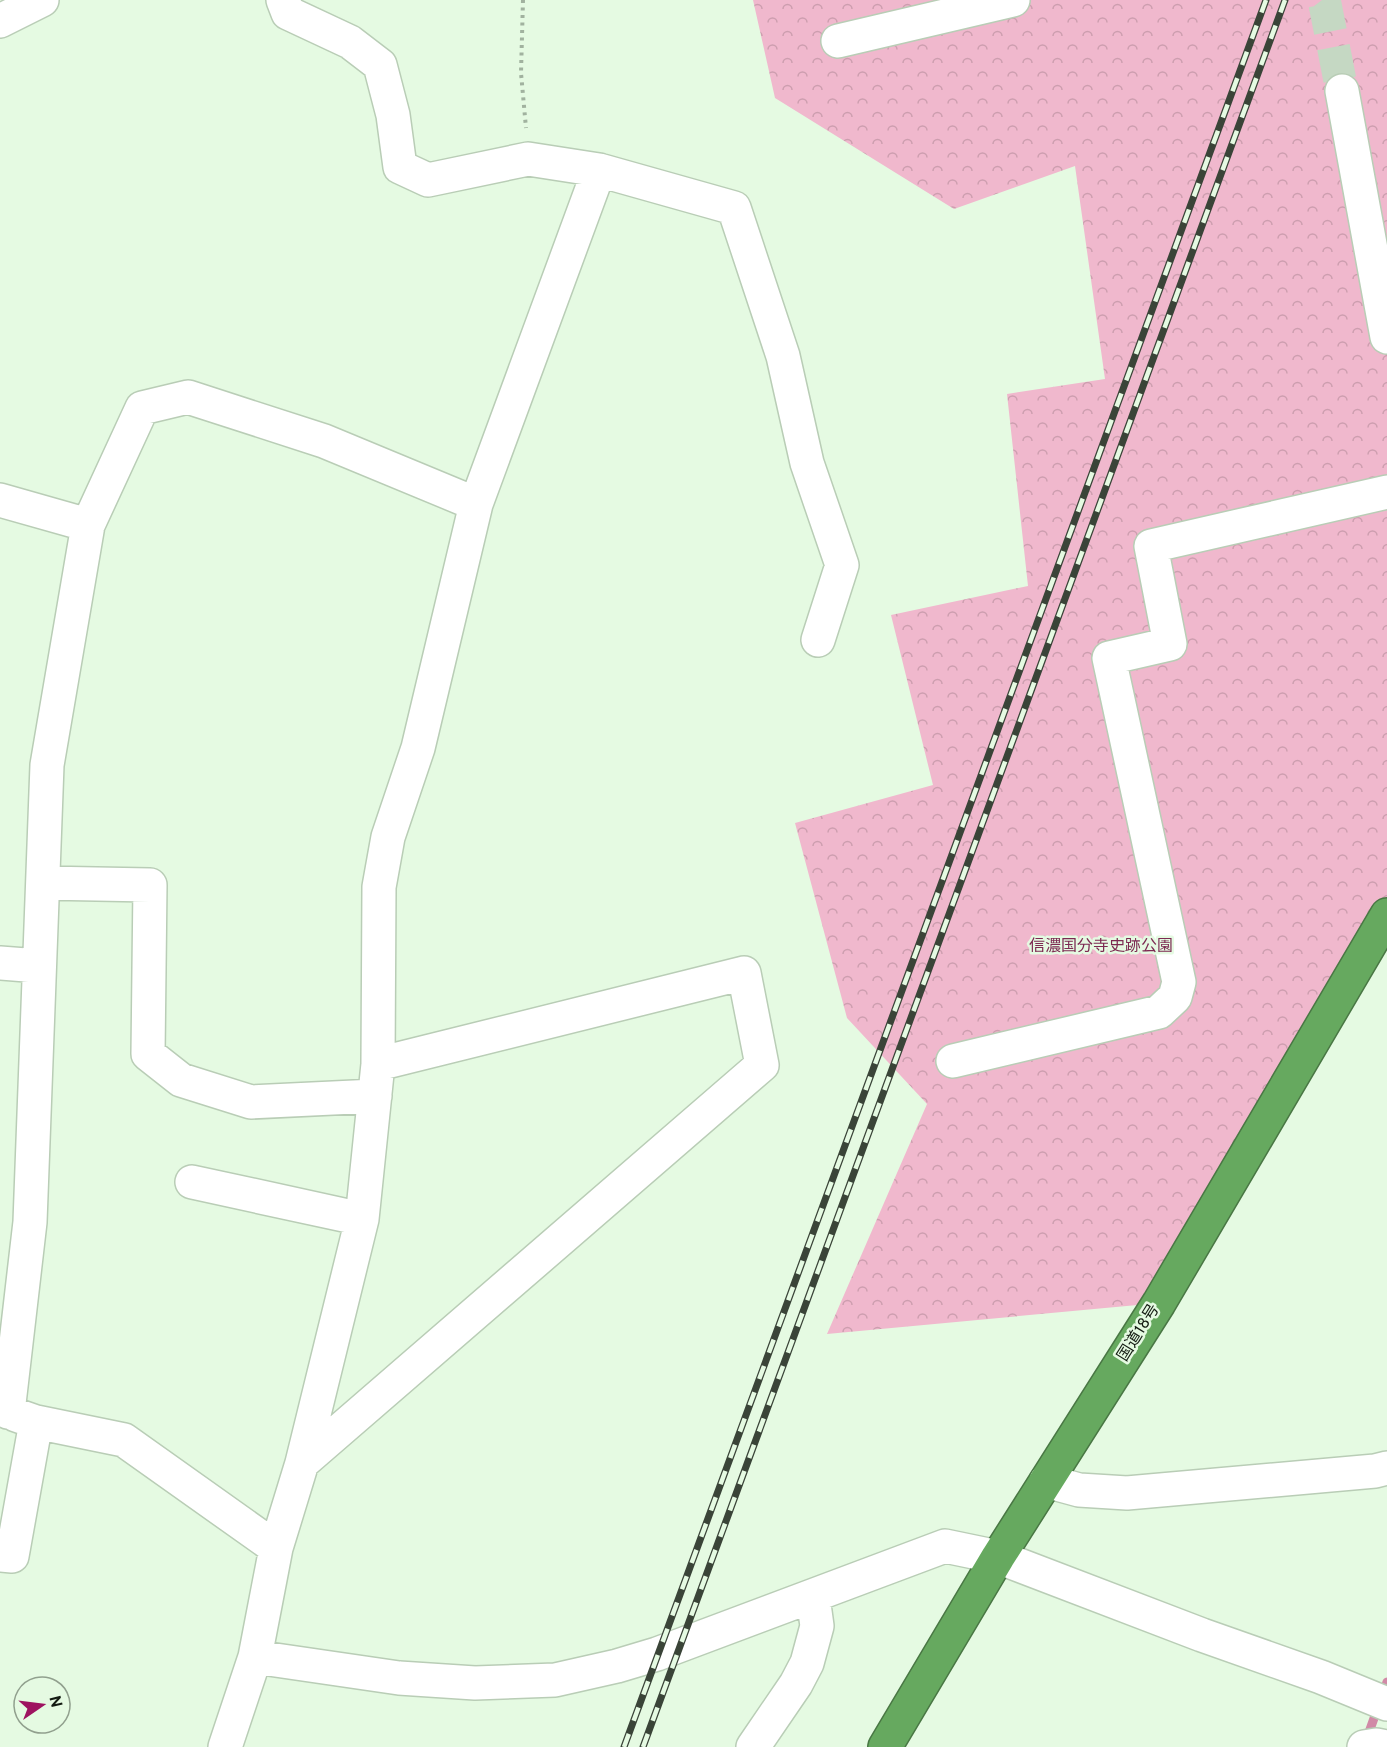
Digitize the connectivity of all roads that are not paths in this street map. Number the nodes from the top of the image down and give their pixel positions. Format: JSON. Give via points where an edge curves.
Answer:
{"nodes":[{"id":1,"x":42,"y":0,"type":"edge"},
{"id":2,"x":283,"y":0,"type":"edge"},
{"id":3,"x":1013,"y":0,"type":"edge"},
{"id":4,"x":0,"y":21,"type":"edge"},
{"id":5,"x":838,"y":41,"type":"dead end"},
{"id":6,"x":1342,"y":91,"type":"tunnel mouth"},
{"id":7,"x":599,"y":170,"type":"junction"},
{"id":8,"x":1387,"y":337,"type":"edge"},
{"id":9,"x":1387,"y":492,"type":"edge"},
{"id":10,"x":0,"y":500,"type":"edge"},
{"id":11,"x":476,"y":504,"type":"junction"},
{"id":12,"x":88,"y":525,"type":"junction"},
{"id":13,"x":818,"y":640,"type":"dead end"},
{"id":14,"x":43,"y":883,"type":"junction"},
{"id":15,"x":1387,"y":915,"type":"edge"},
{"id":16,"x":0,"y":963,"type":"edge"},
{"id":17,"x":39,"y":966,"type":"junction"},
{"id":18,"x":953,"y":1061,"type":"dead end"},
{"id":19,"x":376,"y":1080,"type":"junction"},
{"id":20,"x":192,"y":1182,"type":"dead end"},
{"id":21,"x":362,"y":1219,"type":"junction"},
{"id":22,"x":15,"y":1415,"type":"edge"},
{"id":23,"x":302,"y":1463,"type":"junction"},
{"id":24,"x":1387,"y":1468,"type":"edge"},
{"id":25,"x":1046,"y":1481,"type":"junction"},
{"id":26,"x":276,"y":1548,"type":"junction"},
{"id":27,"x":0,"y":1555,"type":"edge"},
{"id":28,"x":998,"y":1557,"type":"junction"},
{"id":29,"x":813,"y":1597,"type":"junction"},
{"id":30,"x":255,"y":1657,"type":"junction"},
{"id":31,"x":1387,"y":1704,"type":"edge"},
{"id":32,"x":225,"y":1747,"type":"edge"},
{"id":33,"x":753,"y":1747,"type":"edge"},
{"id":34,"x":885,"y":1747,"type":"edge"},
{"id":35,"x":1364,"y":1747,"type":"edge"},
{"id":36,"x":1386,"y":1747,"type":"edge"}],
"edges":[{"from":1,"to":4,"type":"street"},
{"from":2,"to":7,"type":"street","via":[[288,13],[350,42],[380,65],[393,115],[400,167],[428,180],[528,149]]},
{"from":3,"to":5,"type":"street"},
{"from":6,"to":8,"type":"street"},
{"from":7,"to":11,"type":"street"},
{"from":7,"to":13,"type":"street","via":[[734,208],[783,356],[807,463],[842,565]]},
{"from":9,"to":18,"type":"street","via":[[1151,546],[1170,644],[1109,658],[1179,982],[1175,997],[1159,1012]]},
{"from":10,"to":12,"type":"street"},
{"from":11,"to":12,"type":"street","via":[[324,441],[188,397],[142,408]]},
{"from":11,"to":19,"type":"street","via":[[418,748],[388,837],[379,887]]},
{"from":12,"to":14,"type":"street","via":[[47,765]]},
{"from":14,"to":17,"type":"street"},
{"from":14,"to":19,"type":"street","via":[[150,885],[148,1054],[181,1080],[251,1102]]},
{"from":15,"to":25,"type":"highway","name":"国道18号","via":[[1159,1302]]},
{"from":16,"to":17,"type":"street"},
{"from":17,"to":22,"type":"street","via":[[30,1222]]},
{"from":19,"to":21,"type":"street"},
{"from":19,"to":23,"type":"street","via":[[744,973],[762,1065]]},
{"from":20,"to":21,"type":"street"},
{"from":21,"to":23,"type":"street"},
{"from":22,"to":26,"type":"street","via":[[124,1440]]},
{"from":22,"to":27,"type":"street","via":[[12,1556]]},
{"from":23,"to":26,"type":"street"},
{"from":24,"to":25,"type":"street","via":[[1127,1493],[1079,1490]]},
{"from":25,"to":28,"type":"highway","name":"国道18号"},
{"from":26,"to":30,"type":"street"},
{"from":28,"to":29,"type":"street","via":[[945,1546]]},
{"from":28,"to":31,"type":"street"},
{"from":28,"to":34,"type":"highway","name":"国道18号"},
{"from":29,"to":30,"type":"street","via":[[657,1654],[555,1680],[475,1683],[399,1678]]},
{"from":29,"to":33,"type":"street","via":[[817,1626],[807,1663]]},
{"from":30,"to":32,"type":"street"},
{"from":35,"to":36,"type":"street"}]}
